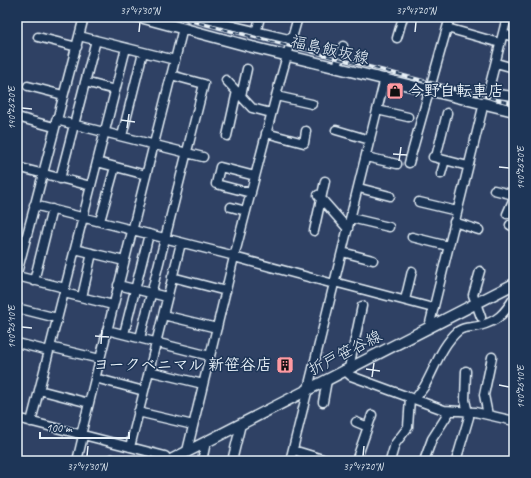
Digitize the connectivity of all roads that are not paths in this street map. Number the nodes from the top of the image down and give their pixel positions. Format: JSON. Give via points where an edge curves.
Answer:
{"nodes":[{"id":1,"x":84,"y":17,"type":"edge"},
{"id":2,"x":140,"y":17,"type":"edge"},
{"id":3,"x":195,"y":17,"type":"edge"},
{"id":4,"x":260,"y":17,"type":"edge"},
{"id":5,"x":298,"y":17,"type":"edge"},
{"id":6,"x":403,"y":17,"type":"edge"},
{"id":7,"x":450,"y":17,"type":"edge"},
{"id":8,"x":507,"y":17,"type":"edge"},
{"id":9,"x":223,"y":21,"type":"edge"},
{"id":10,"x":183,"y":28,"type":"junction"},
{"id":11,"x":447,"y":28,"type":"junction"},
{"id":12,"x":256,"y":32,"type":"junction"},
{"id":13,"x":79,"y":36,"type":"junction"},
{"id":14,"x":38,"y":37,"type":"dead end"},
{"id":15,"x":514,"y":37,"type":"edge"},
{"id":16,"x":397,"y":38,"type":"dead end"},
{"id":17,"x":501,"y":38,"type":"junction"},
{"id":18,"x":96,"y":40,"type":"junction"},
{"id":19,"x":293,"y":40,"type":"junction"},
{"id":20,"x":344,"y":46,"type":"dead end"},
{"id":21,"x":77,"y":47,"type":"junction"},
{"id":22,"x":126,"y":48,"type":"junction"},
{"id":23,"x":143,"y":52,"type":"junction"},
{"id":24,"x":287,"y":56,"type":"junction"},
{"id":25,"x":175,"y":60,"type":"junction"},
{"id":26,"x":496,"y":63,"type":"junction"},
{"id":27,"x":337,"y":67,"type":"junction"},
{"id":28,"x":514,"y":68,"type":"edge"},
{"id":29,"x":247,"y":69,"type":"dead end"},
{"id":30,"x":171,"y":75,"type":"junction"},
{"id":31,"x":385,"y":78,"type":"junction"},
{"id":32,"x":226,"y":80,"type":"dead end"},
{"id":33,"x":85,"y":82,"type":"junction"},
{"id":34,"x":28,"y":86,"type":"dead end"},
{"id":35,"x":115,"y":90,"type":"junction"},
{"id":36,"x":428,"y":90,"type":"junction"},
{"id":37,"x":239,"y":93,"type":"junction"},
{"id":38,"x":488,"y":93,"type":"junction"},
{"id":39,"x":63,"y":95,"type":"junction"},
{"id":40,"x":276,"y":96,"type":"junction"},
{"id":41,"x":514,"y":96,"type":"edge"},
{"id":42,"x":312,"y":104,"type":"dead end"},
{"id":43,"x":484,"y":104,"type":"junction"},
{"id":44,"x":377,"y":110,"type":"junction"},
{"id":45,"x":514,"y":111,"type":"edge"},
{"id":46,"x":272,"y":113,"type":"junction"},
{"id":47,"x":447,"y":113,"type":"dead end"},
{"id":48,"x":17,"y":117,"type":"edge"},
{"id":49,"x":408,"y":117,"type":"dead end"},
{"id":50,"x":55,"y":123,"type":"junction"},
{"id":51,"x":74,"y":124,"type":"junction"},
{"id":52,"x":336,"y":130,"type":"dead end"},
{"id":53,"x":306,"y":131,"type":"dead end"},
{"id":54,"x":104,"y":132,"type":"junction"},
{"id":55,"x":266,"y":133,"type":"junction"},
{"id":56,"x":122,"y":136,"type":"junction"},
{"id":57,"x":227,"y":136,"type":"dead end"},
{"id":58,"x":370,"y":140,"type":"junction"},
{"id":59,"x":154,"y":144,"type":"junction"},
{"id":60,"x":188,"y":153,"type":"junction"},
{"id":61,"x":203,"y":157,"type":"dead end"},
{"id":62,"x":366,"y":157,"type":"junction"},
{"id":63,"x":445,"y":160,"type":"junction"},
{"id":64,"x":97,"y":162,"type":"junction"},
{"id":65,"x":409,"y":163,"type":"dead end"},
{"id":66,"x":397,"y":164,"type":"dead end"},
{"id":67,"x":468,"y":166,"type":"junction"},
{"id":68,"x":17,"y":167,"type":"edge"},
{"id":69,"x":115,"y":167,"type":"junction"},
{"id":70,"x":42,"y":173,"type":"junction"},
{"id":71,"x":441,"y":174,"type":"dead end"},
{"id":72,"x":146,"y":175,"type":"junction"},
{"id":73,"x":255,"y":176,"type":"junction"},
{"id":74,"x":60,"y":179,"type":"junction"},
{"id":75,"x":325,"y":181,"type":"dead end"},
{"id":76,"x":91,"y":186,"type":"junction"},
{"id":77,"x":359,"y":188,"type":"junction"},
{"id":78,"x":494,"y":190,"type":"dead end"},
{"id":79,"x":251,"y":193,"type":"junction"},
{"id":80,"x":319,"y":196,"type":"junction"},
{"id":81,"x":390,"y":196,"type":"dead end"},
{"id":82,"x":514,"y":196,"type":"edge"},
{"id":83,"x":419,"y":202,"type":"dead end"},
{"id":84,"x":34,"y":205,"type":"junction"},
{"id":85,"x":230,"y":207,"type":"dead end"},
{"id":86,"x":52,"y":209,"type":"junction"},
{"id":87,"x":457,"y":211,"type":"junction"},
{"id":88,"x":246,"y":212,"type":"junction"},
{"id":89,"x":507,"y":214,"type":"dead end"},
{"id":90,"x":83,"y":217,"type":"junction"},
{"id":91,"x":351,"y":218,"type":"junction"},
{"id":92,"x":100,"y":221,"type":"junction"},
{"id":93,"x":454,"y":222,"type":"junction"},
{"id":94,"x":389,"y":227,"type":"dead end"},
{"id":95,"x":348,"y":229,"type":"junction"},
{"id":96,"x":132,"y":230,"type":"junction"},
{"id":97,"x":314,"y":230,"type":"dead end"},
{"id":98,"x":479,"y":230,"type":"dead end"},
{"id":99,"x":150,"y":234,"type":"junction"},
{"id":100,"x":17,"y":236,"type":"edge"},
{"id":101,"x":412,"y":237,"type":"dead end"},
{"id":102,"x":26,"y":239,"type":"junction"},
{"id":103,"x":166,"y":239,"type":"junction"},
{"id":104,"x":181,"y":242,"type":"junction"},
{"id":105,"x":448,"y":246,"type":"junction"},
{"id":106,"x":75,"y":249,"type":"junction"},
{"id":107,"x":342,"y":252,"type":"junction"},
{"id":108,"x":92,"y":253,"type":"junction"},
{"id":109,"x":235,"y":257,"type":"junction"},
{"id":110,"x":124,"y":260,"type":"junction"},
{"id":111,"x":373,"y":260,"type":"dead end"},
{"id":112,"x":412,"y":271,"type":"dead end"},
{"id":113,"x":480,"y":271,"type":"dead end"},
{"id":114,"x":17,"y":273,"type":"edge"},
{"id":115,"x":17,"y":276,"type":"edge"},
{"id":116,"x":172,"y":277,"type":"junction"},
{"id":117,"x":34,"y":280,"type":"junction"},
{"id":118,"x":334,"y":283,"type":"junction"},
{"id":119,"x":514,"y":284,"type":"edge"},
{"id":120,"x":118,"y":285,"type":"junction"},
{"id":121,"x":136,"y":289,"type":"junction"},
{"id":122,"x":64,"y":290,"type":"junction"},
{"id":123,"x":226,"y":291,"type":"junction"},
{"id":124,"x":152,"y":294,"type":"junction"},
{"id":125,"x":82,"y":297,"type":"junction"},
{"id":126,"x":167,"y":298,"type":"junction"},
{"id":127,"x":514,"y":298,"type":"edge"},
{"id":128,"x":405,"y":300,"type":"junction"},
{"id":129,"x":475,"y":303,"type":"junction"},
{"id":130,"x":113,"y":305,"type":"junction"},
{"id":131,"x":362,"y":306,"type":"dead end"},
{"id":132,"x":17,"y":308,"type":"edge"},
{"id":133,"x":433,"y":308,"type":"junction"},
{"id":134,"x":163,"y":315,"type":"junction"},
{"id":135,"x":481,"y":317,"type":"dead end"},
{"id":136,"x":57,"y":318,"type":"junction"},
{"id":137,"x":429,"y":327,"type":"junction"},
{"id":138,"x":217,"y":328,"type":"junction"},
{"id":139,"x":107,"y":330,"type":"junction"},
{"id":140,"x":124,"y":334,"type":"junction"},
{"id":141,"x":140,"y":338,"type":"junction"},
{"id":142,"x":156,"y":343,"type":"junction"},
{"id":143,"x":17,"y":345,"type":"edge"},
{"id":144,"x":49,"y":349,"type":"junction"},
{"id":145,"x":210,"y":356,"type":"junction"},
{"id":146,"x":492,"y":357,"type":"dead end"},
{"id":147,"x":100,"y":359,"type":"junction"},
{"id":148,"x":346,"y":369,"type":"junction"},
{"id":149,"x":149,"y":371,"type":"junction"},
{"id":150,"x":466,"y":371,"type":"dead end"},
{"id":151,"x":95,"y":378,"type":"junction"},
{"id":152,"x":327,"y":380,"type":"junction"},
{"id":153,"x":203,"y":384,"type":"junction"},
{"id":154,"x":39,"y":390,"type":"junction"},
{"id":155,"x":306,"y":390,"type":"junction"},
{"id":156,"x":144,"y":391,"type":"junction"},
{"id":157,"x":413,"y":399,"type":"junction"},
{"id":158,"x":323,"y":402,"type":"dead end"},
{"id":159,"x":89,"y":403,"type":"junction"},
{"id":160,"x":450,"y":411,"type":"junction"},
{"id":161,"x":138,"y":412,"type":"junction"},
{"id":162,"x":469,"y":412,"type":"junction"},
{"id":163,"x":372,"y":415,"type":"dead end"},
{"id":164,"x":488,"y":415,"type":"junction"},
{"id":165,"x":17,"y":418,"type":"edge"},
{"id":166,"x":514,"y":421,"type":"edge"},
{"id":167,"x":31,"y":422,"type":"junction"},
{"id":168,"x":356,"y":422,"type":"dead end"},
{"id":169,"x":241,"y":424,"type":"junction"},
{"id":170,"x":193,"y":425,"type":"junction"},
{"id":171,"x":368,"y":427,"type":"junction"},
{"id":172,"x":82,"y":435,"type":"junction"},
{"id":173,"x":206,"y":442,"type":"junction"},
{"id":174,"x":130,"y":447,"type":"junction"},
{"id":175,"x":293,"y":450,"type":"junction"},
{"id":176,"x":187,"y":451,"type":"junction"},
{"id":177,"x":77,"y":461,"type":"edge"},
{"id":178,"x":169,"y":461,"type":"edge"},
{"id":179,"x":202,"y":461,"type":"edge"},
{"id":180,"x":232,"y":461,"type":"edge"},
{"id":181,"x":290,"y":461,"type":"edge"},
{"id":182,"x":329,"y":461,"type":"edge"},
{"id":183,"x":356,"y":461,"type":"edge"},
{"id":184,"x":390,"y":461,"type":"edge"},
{"id":185,"x":424,"y":461,"type":"edge"},
{"id":186,"x":456,"y":461,"type":"edge"}],
"edges":[{"from":1,"to":13,"type":"street"},
{"from":2,"to":10,"type":"main road","name":"福島飯坂線"},
{"from":3,"to":9,"type":"street"},
{"from":4,"to":12,"type":"street"},
{"from":5,"to":19,"type":"street"},
{"from":6,"to":16,"type":"street"},
{"from":7,"to":11,"type":"street"},
{"from":8,"to":17,"type":"street"},
{"from":9,"to":12,"type":"street"},
{"from":10,"to":24,"type":"main road","name":"福島飯坂線"},
{"from":10,"to":25,"type":"street"},
{"from":11,"to":17,"type":"street"},
{"from":11,"to":36,"type":"street"},
{"from":12,"to":19,"type":"street"},
{"from":13,"to":18,"type":"street"},
{"from":13,"to":21,"type":"street"},
{"from":14,"to":21,"type":"street"},
{"from":15,"to":17,"type":"street"},
{"from":17,"to":26,"type":"street"},
{"from":18,"to":22,"type":"street"},
{"from":18,"to":33,"type":"street"},
{"from":19,"to":24,"type":"street"},
{"from":20,"to":27,"type":"street"},
{"from":21,"to":39,"type":"street"},
{"from":22,"to":23,"type":"street"},
{"from":22,"to":35,"type":"street"},
{"from":23,"to":25,"type":"street"},
{"from":23,"to":56,"type":"street"},
{"from":24,"to":27,"type":"main road","name":"福島飯坂線"},
{"from":24,"to":40,"type":"street"},
{"from":25,"to":30,"type":"street"},
{"from":26,"to":28,"type":"street"},
{"from":26,"to":38,"type":"street"},
{"from":27,"to":31,"type":"main road","name":"福島飯坂線"},
{"from":29,"to":37,"type":"street"},
{"from":30,"to":59,"type":"street"},
{"from":30,"to":60,"type":"street","via":[[204,84]]},
{"from":31,"to":36,"type":"main road","name":"福島飯坂線"},
{"from":31,"to":44,"type":"street"},
{"from":32,"to":37,"type":"street"},
{"from":33,"to":35,"type":"street"},
{"from":33,"to":51,"type":"street"},
{"from":34,"to":39,"type":"street"},
{"from":35,"to":54,"type":"street"},
{"from":36,"to":43,"type":"main road","name":"福島飯坂線"},
{"from":36,"to":65,"type":"street"},
{"from":37,"to":46,"type":"street","via":[[252,108]]},
{"from":37,"to":57,"type":"street"},
{"from":38,"to":41,"type":"street"},
{"from":38,"to":43,"type":"street"},
{"from":39,"to":50,"type":"street"},
{"from":40,"to":42,"type":"street"},
{"from":40,"to":46,"type":"street"},
{"from":43,"to":45,"type":"main road","name":"福島飯坂線"},
{"from":43,"to":67,"type":"street"},
{"from":44,"to":49,"type":"street"},
{"from":44,"to":58,"type":"street"},
{"from":46,"to":55,"type":"street"},
{"from":47,"to":63,"type":"street","via":[[434,157]]},
{"from":48,"to":50,"type":"street"},
{"from":50,"to":51,"type":"street"},
{"from":50,"to":70,"type":"street"},
{"from":51,"to":54,"type":"street"},
{"from":51,"to":74,"type":"street"},
{"from":52,"to":58,"type":"street"},
{"from":53,"to":55,"type":"street","via":[[304,143]]},
{"from":54,"to":56,"type":"street"},
{"from":54,"to":64,"type":"street"},
{"from":55,"to":73,"type":"street"},
{"from":56,"to":59,"type":"street"},
{"from":58,"to":62,"type":"street"},
{"from":59,"to":60,"type":"street"},
{"from":59,"to":72,"type":"street"},
{"from":60,"to":61,"type":"street"},
{"from":60,"to":103,"type":"street"},
{"from":62,"to":66,"type":"street"},
{"from":62,"to":77,"type":"street"},
{"from":63,"to":67,"type":"street"},
{"from":63,"to":71,"type":"street"},
{"from":64,"to":69,"type":"street"},
{"from":64,"to":76,"type":"street"},
{"from":67,"to":87,"type":"street"},
{"from":68,"to":70,"type":"street"},
{"from":69,"to":72,"type":"street"},
{"from":69,"to":92,"type":"street"},
{"from":70,"to":74,"type":"street"},
{"from":70,"to":84,"type":"street"},
{"from":72,"to":96,"type":"street"},
{"from":73,"to":79,"type":"street"},
{"from":73,"to":79,"type":"street","via":[[220,167],[216,184]]},
{"from":74,"to":76,"type":"street"},
{"from":75,"to":80,"type":"street"},
{"from":76,"to":90,"type":"street"},
{"from":77,"to":81,"type":"street"},
{"from":77,"to":91,"type":"street"},
{"from":78,"to":82,"type":"street"},
{"from":79,"to":88,"type":"street"},
{"from":80,"to":95,"type":"street"},
{"from":80,"to":97,"type":"street"},
{"from":82,"to":89,"type":"street"},
{"from":83,"to":87,"type":"street"},
{"from":84,"to":86,"type":"street"},
{"from":84,"to":102,"type":"street"},
{"from":85,"to":88,"type":"street"},
{"from":86,"to":90,"type":"street"},
{"from":86,"to":117,"type":"street"},
{"from":87,"to":93,"type":"street"},
{"from":88,"to":109,"type":"street"},
{"from":90,"to":92,"type":"street"},
{"from":90,"to":106,"type":"street"},
{"from":91,"to":94,"type":"street"},
{"from":91,"to":95,"type":"street"},
{"from":92,"to":96,"type":"street"},
{"from":93,"to":98,"type":"street"},
{"from":93,"to":105,"type":"street"},
{"from":95,"to":107,"type":"street"},
{"from":96,"to":99,"type":"street"},
{"from":96,"to":110,"type":"street"},
{"from":99,"to":103,"type":"street"},
{"from":99,"to":121,"type":"street"},
{"from":100,"to":102,"type":"street"},
{"from":101,"to":105,"type":"street"},
{"from":102,"to":114,"type":"street"},
{"from":103,"to":104,"type":"street"},
{"from":103,"to":124,"type":"street"},
{"from":104,"to":109,"type":"street"},
{"from":104,"to":116,"type":"street"},
{"from":105,"to":133,"type":"street"},
{"from":106,"to":108,"type":"street"},
{"from":106,"to":122,"type":"street"},
{"from":107,"to":111,"type":"street"},
{"from":107,"to":118,"type":"street"},
{"from":108,"to":110,"type":"street"},
{"from":108,"to":125,"type":"street"},
{"from":109,"to":118,"type":"street"},
{"from":109,"to":123,"type":"street"},
{"from":110,"to":120,"type":"street"},
{"from":112,"to":128,"type":"street"},
{"from":113,"to":129,"type":"street","via":[[473,295]]},
{"from":115,"to":117,"type":"street"},
{"from":116,"to":123,"type":"street"},
{"from":116,"to":126,"type":"street"},
{"from":117,"to":122,"type":"street"},
{"from":118,"to":128,"type":"street"},
{"from":118,"to":155,"type":"street"},
{"from":119,"to":129,"type":"main road","name":"折戸笹谷線"},
{"from":120,"to":121,"type":"street"},
{"from":120,"to":130,"type":"street"},
{"from":121,"to":124,"type":"street"},
{"from":121,"to":140,"type":"street"},
{"from":122,"to":125,"type":"street"},
{"from":122,"to":136,"type":"street"},
{"from":123,"to":138,"type":"street"},
{"from":124,"to":126,"type":"street"},
{"from":124,"to":141,"type":"street"},
{"from":125,"to":130,"type":"street"},
{"from":126,"to":134,"type":"street"},
{"from":127,"to":157,"type":"street","via":[[504,314],[498,318],[458,331],[448,342],[423,388]]},
{"from":128,"to":133,"type":"street"},
{"from":129,"to":135,"type":"street"},
{"from":129,"to":137,"type":"main road","name":"折戸笹谷線"},
{"from":130,"to":139,"type":"street"},
{"from":131,"to":148,"type":"street"},
{"from":132,"to":136,"type":"street"},
{"from":133,"to":137,"type":"street"},
{"from":134,"to":138,"type":"street"},
{"from":134,"to":142,"type":"street"},
{"from":136,"to":144,"type":"street"},
{"from":137,"to":148,"type":"main road","name":"折戸笹谷線"},
{"from":138,"to":145,"type":"street"},
{"from":139,"to":140,"type":"street"},
{"from":139,"to":147,"type":"street"},
{"from":140,"to":141,"type":"street"},
{"from":141,"to":142,"type":"street"},
{"from":142,"to":145,"type":"street"},
{"from":142,"to":149,"type":"street"},
{"from":143,"to":144,"type":"street"},
{"from":144,"to":147,"type":"street"},
{"from":144,"to":154,"type":"street"},
{"from":145,"to":153,"type":"street"},
{"from":146,"to":164,"type":"street","via":[[484,395]]},
{"from":147,"to":151,"type":"street"},
{"from":148,"to":152,"type":"main road","name":"折戸笹谷線"},
{"from":148,"to":157,"type":"street","via":[[350,376]]},
{"from":149,"to":153,"type":"street"},
{"from":149,"to":156,"type":"street"},
{"from":150,"to":162,"type":"street","via":[[465,400]]},
{"from":151,"to":156,"type":"street"},
{"from":151,"to":159,"type":"street"},
{"from":152,"to":155,"type":"main road","name":"折戸笹谷線"},
{"from":152,"to":158,"type":"street"},
{"from":153,"to":170,"type":"street"},
{"from":154,"to":159,"type":"street"},
{"from":154,"to":167,"type":"street"},
{"from":155,"to":169,"type":"main road","name":"折戸笹谷線"},
{"from":155,"to":175,"type":"street"},
{"from":156,"to":161,"type":"street"},
{"from":157,"to":160,"type":"street"},
{"from":157,"to":184,"type":"street","via":[[408,427],[395,444]]},
{"from":159,"to":172,"type":"street"},
{"from":160,"to":162,"type":"street"},
{"from":160,"to":185,"type":"street","via":[[432,439]]},
{"from":161,"to":170,"type":"street"},
{"from":161,"to":174,"type":"street"},
{"from":162,"to":164,"type":"street"},
{"from":162,"to":186,"type":"street"},
{"from":163,"to":171,"type":"street"},
{"from":164,"to":166,"type":"street"},
{"from":165,"to":167,"type":"street"},
{"from":167,"to":172,"type":"street"},
{"from":168,"to":171,"type":"street"},
{"from":169,"to":173,"type":"main road","name":"折戸笹谷線"},
{"from":169,"to":180,"type":"street"},
{"from":170,"to":176,"type":"street"},
{"from":171,"to":183,"type":"street"},
{"from":172,"to":174,"type":"street"},
{"from":172,"to":177,"type":"street"},
{"from":173,"to":176,"type":"main road","name":"折戸笹谷線"},
{"from":173,"to":179,"type":"street"},
{"from":174,"to":178,"type":"street","via":[[165,456]]},
{"from":175,"to":181,"type":"street"},
{"from":175,"to":182,"type":"street"},
{"from":176,"to":178,"type":"main road","name":"折戸笹谷線"}]}
